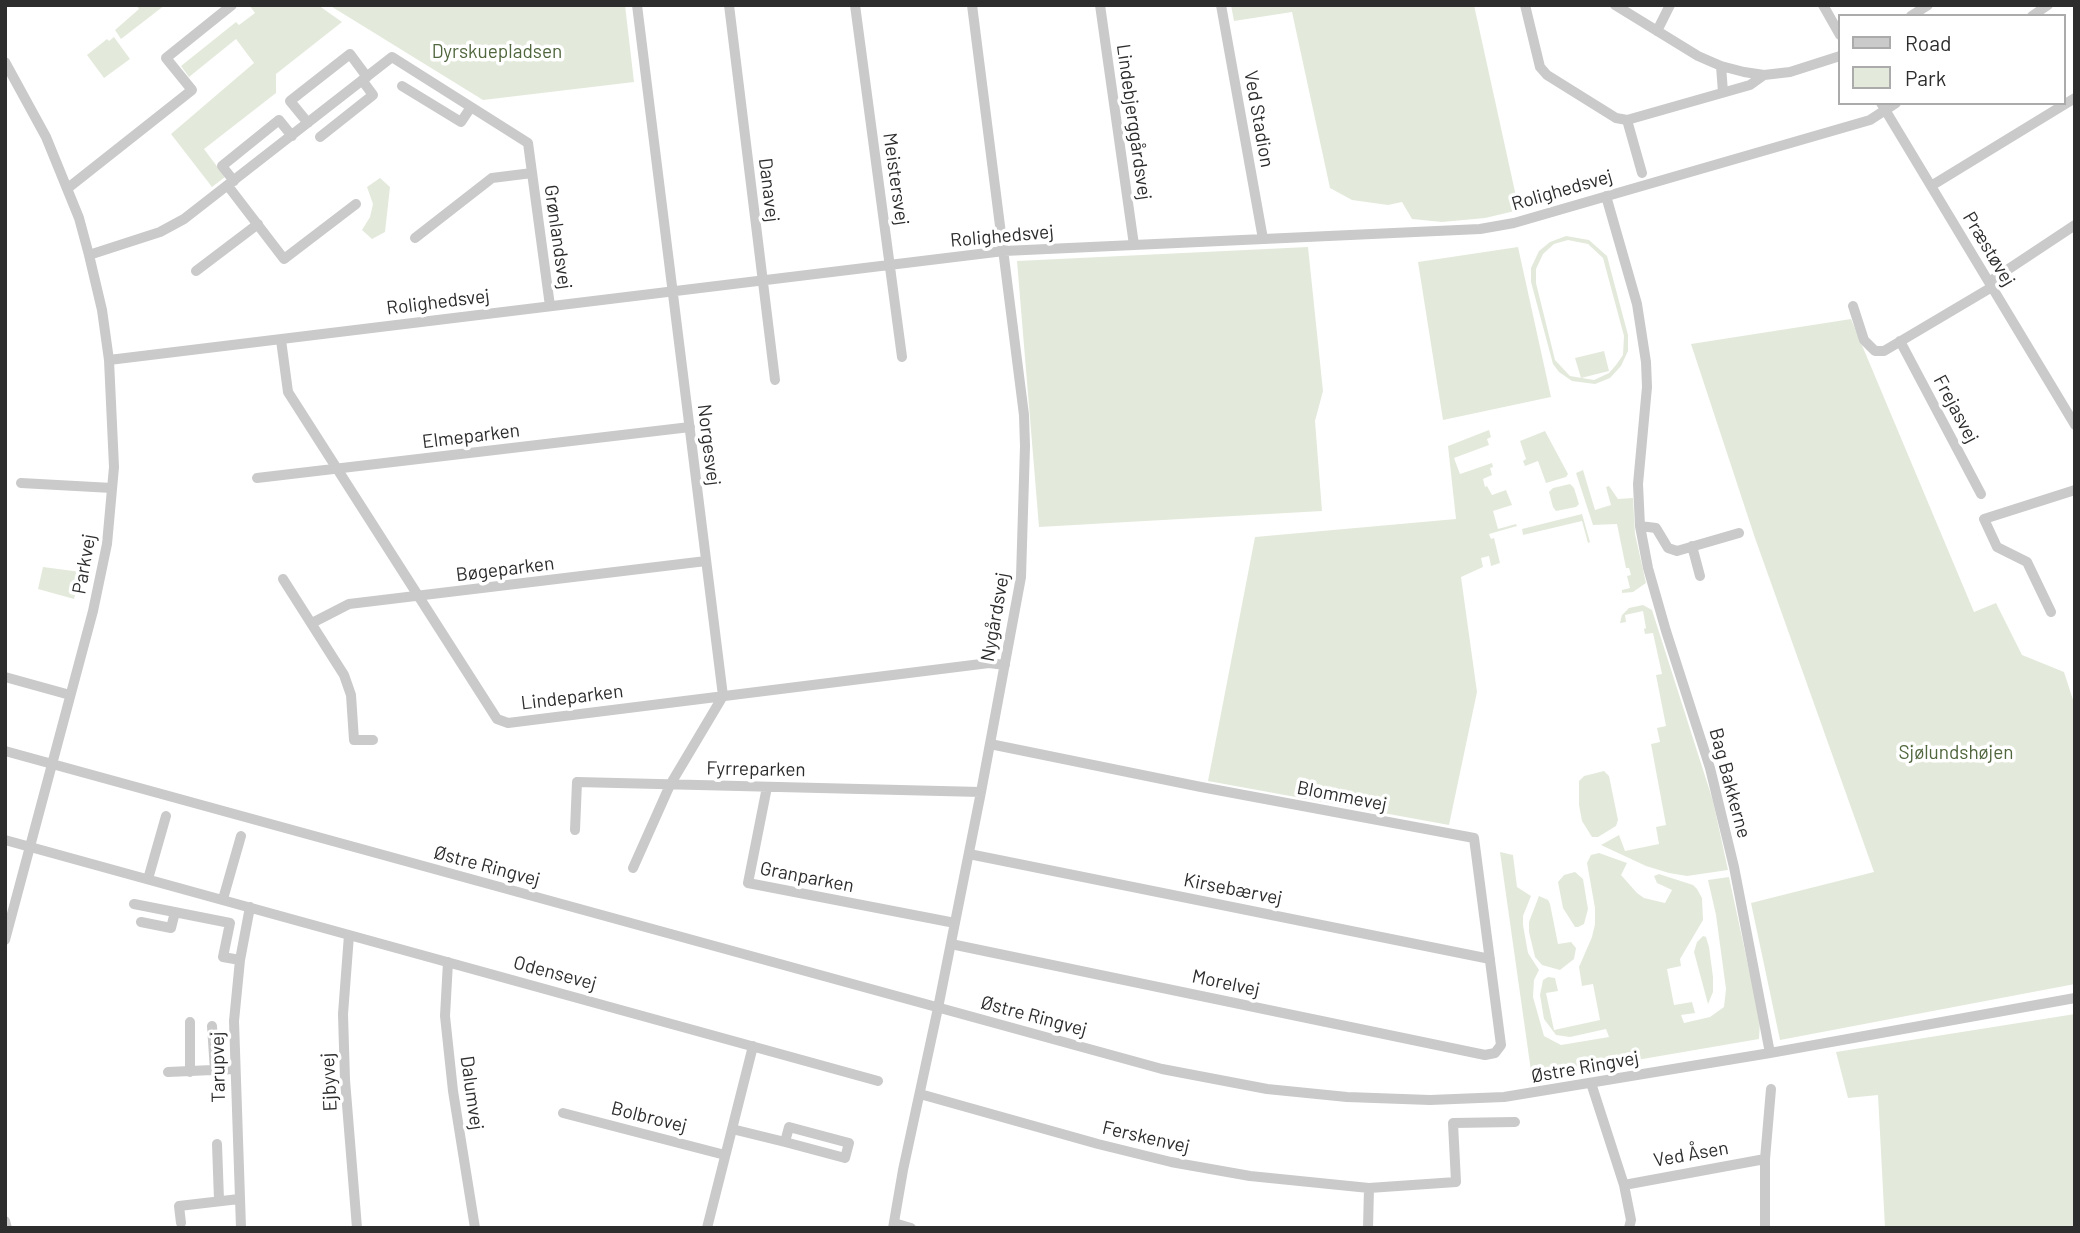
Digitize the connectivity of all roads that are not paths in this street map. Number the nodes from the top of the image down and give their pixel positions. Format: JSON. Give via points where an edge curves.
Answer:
{"nodes":[{"id":1,"x":232,"y":5,"type":"edge"},
{"id":2,"x":638,"y":5,"type":"edge"},
{"id":3,"x":729,"y":5,"type":"edge"},
{"id":4,"x":855,"y":5,"type":"edge"},
{"id":5,"x":972,"y":5,"type":"edge"},
{"id":6,"x":1100,"y":5,"type":"edge"},
{"id":7,"x":1221,"y":5,"type":"edge"},
{"id":8,"x":1525,"y":5,"type":"edge"},
{"id":9,"x":1615,"y":5,"type":"edge"},
{"id":10,"x":1670,"y":5,"type":"edge"},
{"id":11,"x":1823,"y":5,"type":"edge"},
{"id":12,"x":1657,"y":31,"type":"junction"},
{"id":13,"x":1839,"y":33,"type":"edge"},
{"id":14,"x":1839,"y":56,"type":"edge"},
{"id":15,"x":5,"y":62,"type":"edge"},
{"id":16,"x":1721,"y":66,"type":"junction"},
{"id":17,"x":1764,"y":75,"type":"junction"},
{"id":18,"x":365,"y":79,"type":"junction"},
{"id":19,"x":402,"y":86,"type":"dead end"},
{"id":20,"x":1723,"y":92,"type":"junction"},
{"id":21,"x":2064,"y":105,"type":"edge"},
{"id":22,"x":471,"y":107,"type":"junction"},
{"id":23,"x":1883,"y":107,"type":"edge"},
{"id":24,"x":1627,"y":120,"type":"junction"},
{"id":25,"x":308,"y":123,"type":"junction"},
{"id":26,"x":292,"y":136,"type":"junction"},
{"id":27,"x":320,"y":137,"type":"dead end"},
{"id":28,"x":532,"y":173,"type":"junction"},
{"id":29,"x":1642,"y":173,"type":"dead end"},
{"id":30,"x":231,"y":184,"type":"junction"},
{"id":31,"x":1931,"y":186,"type":"junction"},
{"id":32,"x":68,"y":188,"type":"junction"},
{"id":33,"x":1606,"y":196,"type":"junction"},
{"id":34,"x":356,"y":204,"type":"dead end"},
{"id":35,"x":258,"y":224,"type":"junction"},
{"id":36,"x":2075,"y":225,"type":"edge"},
{"id":37,"x":415,"y":238,"type":"dead end"},
{"id":38,"x":1263,"y":239,"type":"junction"},
{"id":39,"x":1134,"y":245,"type":"junction"},
{"id":40,"x":1004,"y":251,"type":"junction"},
{"id":41,"x":89,"y":255,"type":"junction"},
{"id":42,"x":889,"y":265,"type":"junction"},
{"id":43,"x":196,"y":271,"type":"dead end"},
{"id":44,"x":763,"y":279,"type":"junction"},
{"id":45,"x":1991,"y":285,"type":"junction"},
{"id":46,"x":673,"y":290,"type":"junction"},
{"id":47,"x":550,"y":306,"type":"junction"},
{"id":48,"x":1853,"y":306,"type":"dead end"},
{"id":49,"x":281,"y":340,"type":"junction"},
{"id":50,"x":1900,"y":341,"type":"junction"},
{"id":51,"x":902,"y":357,"type":"dead end"},
{"id":52,"x":109,"y":359,"type":"junction"},
{"id":53,"x":775,"y":380,"type":"dead end"},
{"id":54,"x":2075,"y":402,"type":"edge"},
{"id":55,"x":2063,"y":405,"type":"junction"},
{"id":56,"x":2075,"y":425,"type":"edge"},
{"id":57,"x":690,"y":427,"type":"junction"},
{"id":58,"x":338,"y":469,"type":"junction"},
{"id":59,"x":257,"y":478,"type":"dead end"},
{"id":60,"x":21,"y":483,"type":"dead end"},
{"id":61,"x":112,"y":488,"type":"junction"},
{"id":62,"x":2075,"y":490,"type":"edge"},
{"id":63,"x":1981,"y":494,"type":"dead end"},
{"id":64,"x":1640,"y":526,"type":"junction"},
{"id":65,"x":1739,"y":533,"type":"dead end"},
{"id":66,"x":1692,"y":547,"type":"junction"},
{"id":67,"x":706,"y":561,"type":"junction"},
{"id":68,"x":1700,"y":576,"type":"dead end"},
{"id":69,"x":283,"y":579,"type":"dead end"},
{"id":70,"x":420,"y":597,"type":"junction"},
{"id":71,"x":2051,"y":612,"type":"dead end"},
{"id":72,"x":312,"y":623,"type":"junction"},
{"id":73,"x":1005,"y":665,"type":"junction"},
{"id":74,"x":5,"y":677,"type":"edge"},
{"id":75,"x":69,"y":695,"type":"junction"},
{"id":76,"x":723,"y":696,"type":"junction"},
{"id":77,"x":373,"y":740,"type":"dead end"},
{"id":78,"x":990,"y":744,"type":"junction"},
{"id":79,"x":5,"y":751,"type":"edge"},
{"id":80,"x":54,"y":765,"type":"junction"},
{"id":81,"x":670,"y":785,"type":"junction"},
{"id":82,"x":767,"y":787,"type":"junction"},
{"id":83,"x":981,"y":792,"type":"junction"},
{"id":84,"x":166,"y":816,"type":"dead end"},
{"id":85,"x":575,"y":830,"type":"dead end"},
{"id":86,"x":241,"y":836,"type":"dead end"},
{"id":87,"x":5,"y":840,"type":"edge"},
{"id":88,"x":29,"y":847,"type":"junction"},
{"id":89,"x":969,"y":854,"type":"junction"},
{"id":90,"x":633,"y":869,"type":"dead end"},
{"id":91,"x":148,"y":879,"type":"junction"},
{"id":92,"x":223,"y":899,"type":"junction"},
{"id":93,"x":134,"y":904,"type":"dead end"},
{"id":94,"x":250,"y":906,"type":"junction"},
{"id":95,"x":175,"y":912,"type":"junction"},
{"id":96,"x":141,"y":922,"type":"dead end"},
{"id":97,"x":955,"y":923,"type":"junction"},
{"id":98,"x":349,"y":935,"type":"junction"},
{"id":99,"x":5,"y":940,"type":"edge"},
{"id":100,"x":951,"y":944,"type":"junction"},
{"id":101,"x":1490,"y":959,"type":"junction"},
{"id":102,"x":240,"y":960,"type":"junction"},
{"id":103,"x":448,"y":962,"type":"junction"},
{"id":104,"x":2075,"y":998,"type":"edge"},
{"id":105,"x":938,"y":1008,"type":"junction"},
{"id":106,"x":190,"y":1022,"type":"dead end"},
{"id":107,"x":212,"y":1026,"type":"dead end"},
{"id":108,"x":753,"y":1046,"type":"junction"},
{"id":109,"x":1495,"y":1053,"type":"joint"},
{"id":110,"x":1770,"y":1054,"type":"junction"},
{"id":111,"x":235,"y":1069,"type":"junction"},
{"id":112,"x":215,"y":1071,"type":"junction"},
{"id":113,"x":168,"y":1072,"type":"dead end"},
{"id":114,"x":190,"y":1072,"type":"junction"},
{"id":115,"x":878,"y":1081,"type":"dead end"},
{"id":116,"x":1591,"y":1083,"type":"junction"},
{"id":117,"x":1771,"y":1089,"type":"dead end"},
{"id":118,"x":920,"y":1094,"type":"junction"},
{"id":119,"x":563,"y":1113,"type":"dead end"},
{"id":120,"x":1515,"y":1122,"type":"dead end"},
{"id":121,"x":732,"y":1129,"type":"junction"},
{"id":122,"x":785,"y":1142,"type":"junction"},
{"id":123,"x":217,"y":1144,"type":"dead end"},
{"id":124,"x":725,"y":1155,"type":"junction"},
{"id":125,"x":1765,"y":1159,"type":"junction"},
{"id":126,"x":1623,"y":1185,"type":"junction"},
{"id":127,"x":1369,"y":1188,"type":"junction"},
{"id":128,"x":239,"y":1199,"type":"junction"},
{"id":129,"x":219,"y":1200,"type":"junction"},
{"id":130,"x":5,"y":1221,"type":"edge"},
{"id":131,"x":181,"y":1223,"type":"dead end"},
{"id":132,"x":894,"y":1226,"type":"edge"},
{"id":133,"x":6,"y":1228,"type":"edge"},
{"id":134,"x":241,"y":1228,"type":"edge"},
{"id":135,"x":357,"y":1228,"type":"edge"},
{"id":136,"x":475,"y":1228,"type":"edge"},
{"id":137,"x":707,"y":1228,"type":"edge"},
{"id":138,"x":911,"y":1228,"type":"edge"},
{"id":139,"x":1368,"y":1228,"type":"edge"},
{"id":140,"x":1629,"y":1228,"type":"edge"},
{"id":141,"x":1765,"y":1228,"type":"edge"}],
"edges":[{"from":1,"to":32,"type":"street","via":[[166,58],[192,90]]},
{"from":2,"to":46,"type":"street","name":"Norgesvej"},
{"from":3,"to":44,"type":"street","name":"Danavej"},
{"from":4,"to":42,"type":"street","name":"Meistersvej"},
{"from":5,"to":40,"type":"street","name":"Nygårdsvej"},
{"from":6,"to":39,"type":"street","name":"Lindebjerggårdsvej"},
{"from":7,"to":38,"type":"street","name":"Ved Stadion"},
{"from":8,"to":24,"type":"street","via":[[1540,67],[1547,75],[1616,118]]},
{"from":9,"to":12,"type":"street"},
{"from":10,"to":12,"type":"street"},
{"from":11,"to":13,"type":"street"},
{"from":12,"to":16,"type":"street"},
{"from":14,"to":17,"type":"street"},
{"from":15,"to":32,"type":"street","name":"Parkvej","via":[[41,126]]},
{"from":16,"to":17,"type":"street"},
{"from":16,"to":20,"type":"street"},
{"from":17,"to":20,"type":"street","via":[[1750,85]]},
{"from":18,"to":22,"type":"street","name":"Grønlandsvej","via":[[392,57]]},
{"from":18,"to":25,"type":"street","name":"Grønlandsvej"},
{"from":18,"to":25,"type":"street","via":[[350,54],[290,101]]},
{"from":18,"to":27,"type":"street","via":[[373,95]]},
{"from":19,"to":22,"type":"street","via":[[461,122]]},
{"from":20,"to":24,"type":"street"},
{"from":21,"to":31,"type":"street"},
{"from":22,"to":28,"type":"street","name":"Grønlandsvej","via":[[528,143]]},
{"from":23,"to":31,"type":"street","name":"Præstøvej"},
{"from":23,"to":33,"type":"street","name":"Rolighedsvej","via":[[1870,120]]},
{"from":24,"to":29,"type":"street"},
{"from":25,"to":26,"type":"street","name":"Grønlandsvej"},
{"from":26,"to":30,"type":"street","name":"Grønlandsvej"},
{"from":26,"to":30,"type":"street","via":[[279,120],[222,166]]},
{"from":28,"to":37,"type":"street","name":"Grønlandsvej","via":[[492,178]]},
{"from":28,"to":47,"type":"street","name":"Grønlandsvej"},
{"from":30,"to":35,"type":"street"},
{"from":30,"to":41,"type":"street","name":"Grønlandsvej","via":[[160,232]]},
{"from":31,"to":45,"type":"street","name":"Præstøvej"},
{"from":32,"to":41,"type":"street","name":"Parkvej"},
{"from":33,"to":38,"type":"street","name":"Rolighedsvej","via":[[1480,229]]},
{"from":33,"to":64,"type":"street","name":"Bag Bakkerne","via":[[1637,304],[1646,362],[1638,484]]},
{"from":34,"to":35,"type":"street","via":[[284,259]]},
{"from":35,"to":43,"type":"street"},
{"from":36,"to":45,"type":"street"},
{"from":38,"to":39,"type":"street","name":"Rolighedsvej"},
{"from":39,"to":40,"type":"street","name":"Rolighedsvej"},
{"from":40,"to":42,"type":"street","name":"Rolighedsvej"},
{"from":40,"to":73,"type":"street","name":"Nygårdsvej","via":[[1025,446],[1021,577]]},
{"from":41,"to":52,"type":"street","name":"Parkvej"},
{"from":42,"to":44,"type":"street","name":"Rolighedsvej"},
{"from":42,"to":51,"type":"street","name":"Meistersvej"},
{"from":44,"to":46,"type":"street","name":"Rolighedsvej"},
{"from":44,"to":53,"type":"street","name":"Danavej"},
{"from":45,"to":50,"type":"street"},
{"from":45,"to":55,"type":"street","name":"Præstøvej"},
{"from":46,"to":47,"type":"street","name":"Rolighedsvej"},
{"from":46,"to":57,"type":"street","name":"Norgesvej"},
{"from":47,"to":49,"type":"street","name":"Rolighedsvej"},
{"from":48,"to":50,"type":"street","via":[[1868,347],[1884,351]]},
{"from":49,"to":52,"type":"street","name":"Rolighedsvej"},
{"from":49,"to":58,"type":"street","name":"Lindeparken","via":[[288,392]]},
{"from":50,"to":63,"type":"street","name":"Frejasvej"},
{"from":52,"to":61,"type":"street","name":"Parkvej","via":[[114,418]]},
{"from":54,"to":55,"type":"street"},
{"from":55,"to":56,"type":"street","name":"Præstøvej"},
{"from":57,"to":58,"type":"street","name":"Elmeparken"},
{"from":57,"to":67,"type":"street","name":"Norgesvej"},
{"from":58,"to":59,"type":"street","name":"Elmeparken"},
{"from":58,"to":70,"type":"street","name":"Lindeparken"},
{"from":60,"to":61,"type":"street"},
{"from":61,"to":75,"type":"street","name":"Parkvej","via":[[107,544]]},
{"from":62,"to":71,"type":"street","via":[[1984,519],[1997,547],[2028,562]]},
{"from":64,"to":66,"type":"street","via":[[1656,528],[1671,550]]},
{"from":64,"to":110,"type":"street","name":"Bag Bakkerne","via":[[1666,631],[1716,791]]},
{"from":65,"to":66,"type":"street"},
{"from":66,"to":68,"type":"street"},
{"from":67,"to":70,"type":"street","name":"Bøgeparken"},
{"from":67,"to":76,"type":"street","name":"Norgesvej"},
{"from":69,"to":72,"type":"street"},
{"from":70,"to":72,"type":"street","name":"Bøgeparken","via":[[349,604]]},
{"from":70,"to":76,"type":"street","name":"Lindeparken","via":[[497,719],[508,723]]},
{"from":72,"to":77,"type":"street","via":[[344,675],[351,695],[354,740]]},
{"from":73,"to":76,"type":"street","name":"Lindeparken","via":[[989,663]]},
{"from":73,"to":78,"type":"street","name":"Nygårdsvej"},
{"from":74,"to":75,"type":"street"},
{"from":75,"to":80,"type":"street","name":"Parkvej"},
{"from":76,"to":81,"type":"street"},
{"from":78,"to":83,"type":"street","name":"Nygårdsvej"},
{"from":78,"to":101,"type":"street","name":"Blommevej","via":[[1474,838]]},
{"from":79,"to":80,"type":"street","name":"Østre Ringvej"},
{"from":80,"to":88,"type":"street","name":"Parkvej"},
{"from":80,"to":105,"type":"street","name":"Østre Ringvej"},
{"from":81,"to":82,"type":"street","name":"Fyrreparken"},
{"from":81,"to":85,"type":"street","name":"Fyrreparken","via":[[577,782]]},
{"from":81,"to":90,"type":"street"},
{"from":82,"to":83,"type":"street","name":"Fyrreparken"},
{"from":82,"to":97,"type":"street","name":"Granparken","via":[[748,883]]},
{"from":83,"to":89,"type":"street","name":"Nygårdsvej"},
{"from":84,"to":91,"type":"street"},
{"from":86,"to":92,"type":"street"},
{"from":87,"to":88,"type":"street","name":"Odensevej"},
{"from":88,"to":91,"type":"street","name":"Odensevej"},
{"from":88,"to":99,"type":"street","name":"Parkvej"},
{"from":89,"to":97,"type":"street","name":"Nygårdsvej"},
{"from":89,"to":101,"type":"street","name":"Kirsebærvej"},
{"from":91,"to":92,"type":"street","name":"Odensevej"},
{"from":92,"to":94,"type":"street","name":"Odensevej"},
{"from":93,"to":95,"type":"street"},
{"from":94,"to":98,"type":"street","name":"Odensevej"},
{"from":94,"to":102,"type":"street","name":"Tarupvej"},
{"from":95,"to":96,"type":"street","via":[[171,928]]},
{"from":95,"to":102,"type":"street","via":[[230,923],[223,957]]},
{"from":97,"to":100,"type":"street","name":"Nygårdsvej"},
{"from":98,"to":103,"type":"street","name":"Odensevej"},
{"from":98,"to":135,"type":"street","name":"Ejbyvej","via":[[343,1027]]},
{"from":100,"to":105,"type":"street","name":"Nygårdsvej"},
{"from":100,"to":109,"type":"street","name":"Morelvej","via":[[1485,1055]]},
{"from":101,"to":109,"type":"street","name":"Blommevej","via":[[1501,1045]]},
{"from":102,"to":111,"type":"street","name":"Tarupvej"},
{"from":103,"to":108,"type":"street","name":"Odensevej"},
{"from":103,"to":136,"type":"street","name":"Dalumvej","via":[[445,993],[453,1091]]},
{"from":104,"to":110,"type":"street","name":"Østre Ringvej"},
{"from":105,"to":116,"type":"street","name":"Østre Ringvej","via":[[1162,1069],[1267,1089],[1430,1100],[1504,1097]]},
{"from":105,"to":118,"type":"street","name":"Nygårdsvej"},
{"from":106,"to":114,"type":"street"},
{"from":107,"to":112,"type":"street"},
{"from":108,"to":115,"type":"street","name":"Odensevej"},
{"from":108,"to":121,"type":"street"},
{"from":110,"to":116,"type":"street","name":"Østre Ringvej"},
{"from":111,"to":112,"type":"street"},
{"from":111,"to":128,"type":"street","name":"Tarupvej"},
{"from":112,"to":114,"type":"street"},
{"from":113,"to":114,"type":"street"},
{"from":116,"to":126,"type":"street"},
{"from":117,"to":125,"type":"street"},
{"from":118,"to":127,"type":"street","name":"Ferskenvej","via":[[1171,1162],[1250,1176]]},
{"from":118,"to":132,"type":"street","name":"Nygårdsvej"},
{"from":119,"to":124,"type":"street","name":"Bolbrovej"},
{"from":120,"to":127,"type":"street","name":"Ferskenvej","via":[[1453,1123],[1456,1182]]},
{"from":121,"to":122,"type":"street"},
{"from":121,"to":124,"type":"street"},
{"from":122,"to":122,"type":"street","via":[[845,1158],[849,1143],[789,1127]]},
{"from":123,"to":129,"type":"street"},
{"from":124,"to":137,"type":"street"},
{"from":125,"to":126,"type":"street","name":"Ved Åsen"},
{"from":125,"to":141,"type":"street"},
{"from":126,"to":140,"type":"street"},
{"from":127,"to":139,"type":"street"},
{"from":128,"to":129,"type":"street"},
{"from":128,"to":134,"type":"street","name":"Tarupvej"},
{"from":129,"to":131,"type":"street","via":[[179,1206]]},
{"from":130,"to":133,"type":"street"},
{"from":132,"to":138,"type":"street"}]}
